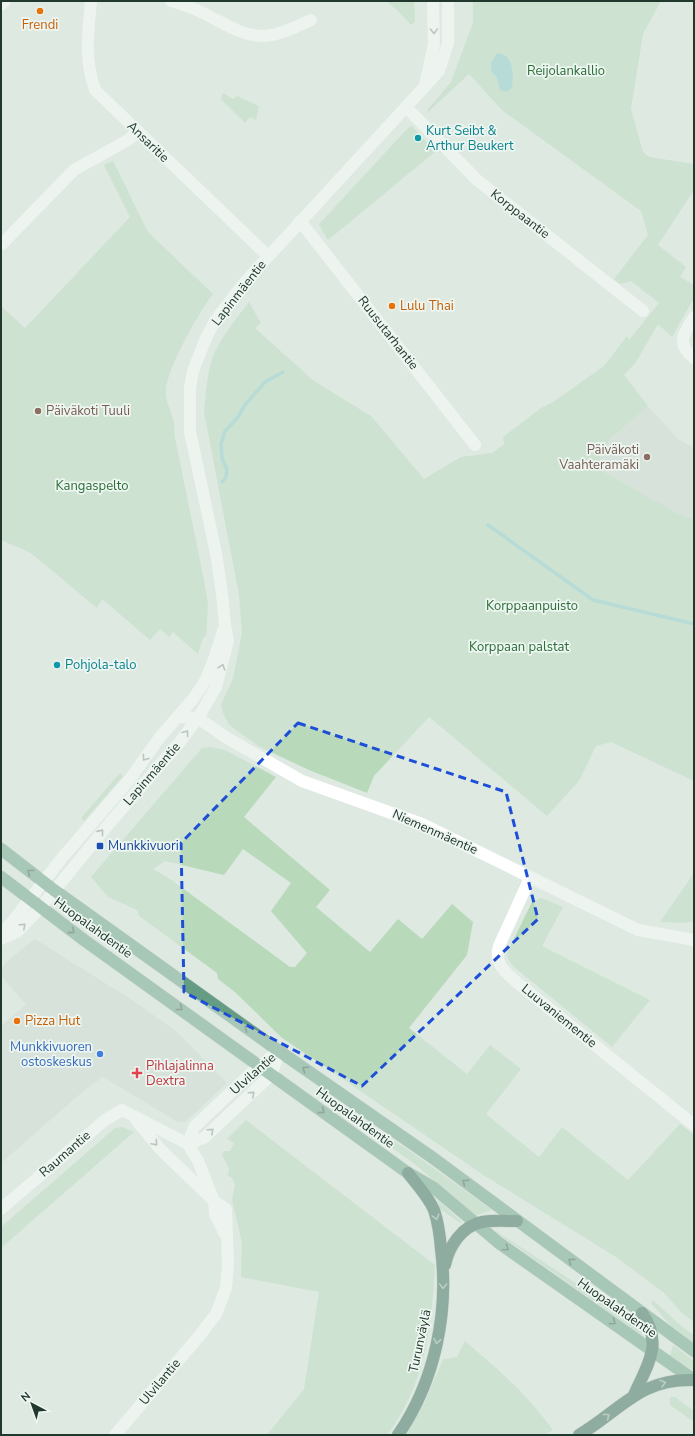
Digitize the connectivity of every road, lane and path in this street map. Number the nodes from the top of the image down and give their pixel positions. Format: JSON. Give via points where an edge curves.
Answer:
{"nodes":[{"id":1,"x":5,"y":1,"type":"edge"},
{"id":2,"x":91,"y":1,"type":"edge"},
{"id":3,"x":171,"y":1,"type":"edge"},
{"id":4,"x":432,"y":1,"type":"edge"},
{"id":5,"x":448,"y":1,"type":"edge"},
{"id":6,"x":1,"y":5,"type":"edge"},
{"id":7,"x":311,"y":20,"type":"dead end"},
{"id":8,"x":425,"y":88,"type":"junction"},
{"id":9,"x":406,"y":107,"type":"junction"},
{"id":10,"x":138,"y":132,"type":"junction"},
{"id":11,"x":300,"y":221,"type":"junction"},
{"id":12,"x":1,"y":245,"type":"edge"},
{"id":13,"x":268,"y":256,"type":"junction"},
{"id":14,"x":643,"y":311,"type":"dead end"},
{"id":15,"x":694,"y":317,"type":"edge"},
{"id":16,"x":694,"y":358,"type":"edge"},
{"id":17,"x":475,"y":445,"type":"dead end"},
{"id":18,"x":224,"y":625,"type":"junction"},
{"id":19,"x":179,"y":717,"type":"junction"},
{"id":20,"x":198,"y":718,"type":"junction"},
{"id":21,"x":1,"y":849,"type":"edge"},
{"id":22,"x":1,"y":877,"type":"edge"},
{"id":23,"x":530,"y":878,"type":"junction"},
{"id":24,"x":43,"y":882,"type":"junction"},
{"id":25,"x":54,"y":890,"type":"junction"},
{"id":26,"x":30,"y":899,"type":"junction"},
{"id":27,"x":41,"y":907,"type":"junction"},
{"id":28,"x":1,"y":938,"type":"edge"},
{"id":29,"x":694,"y":941,"type":"edge"},
{"id":30,"x":279,"y":1051,"type":"junction"},
{"id":31,"x":259,"y":1066,"type":"junction"},
{"id":32,"x":272,"y":1074,"type":"junction"},
{"id":33,"x":133,"y":1116,"type":"junction"},
{"id":34,"x":694,"y":1124,"type":"edge"},
{"id":35,"x":188,"y":1144,"type":"junction"},
{"id":36,"x":408,"y":1173,"type":"junction"},
{"id":37,"x":214,"y":1201,"type":"junction"},
{"id":38,"x":1,"y":1209,"type":"edge"},
{"id":39,"x":517,"y":1221,"type":"junction"},
{"id":40,"x":475,"y":1224,"type":"junction"},
{"id":41,"x":444,"y":1270,"type":"junction"},
{"id":42,"x":642,"y":1312,"type":"junction"},
{"id":43,"x":653,"y":1351,"type":"junction"},
{"id":44,"x":694,"y":1351,"type":"edge"},
{"id":45,"x":694,"y":1380,"type":"edge"},
{"id":46,"x":634,"y":1395,"type":"junction"},
{"id":47,"x":115,"y":1435,"type":"edge"},
{"id":48,"x":398,"y":1435,"type":"edge"},
{"id":49,"x":579,"y":1435,"type":"edge"}],
"edges":[{"from":1,"to":6,"type":"street"},
{"from":2,"to":10,"type":"street","name":"Ansaritie","via":[[87,60],[95,90]]},
{"from":3,"to":7,"type":"street","via":[[203,13],[245,34],[278,34]]},
{"from":4,"to":8,"type":"street","one_way":true,"via":[[434,44]]},
{"from":5,"to":8,"type":"street","name":"Lapinmäentie","via":[[448,43],[445,58],[439,72]]},
{"from":8,"to":9,"type":"street","name":"Lapinmäentie"},
{"from":9,"to":11,"type":"street","name":"Lapinmäentie"},
{"from":9,"to":14,"type":"street","name":"Korppaantie","via":[[477,180]]},
{"from":10,"to":12,"type":"street","via":[[74,170]]},
{"from":10,"to":13,"type":"street","name":"Ansaritie"},
{"from":11,"to":13,"type":"street","name":"Lapinmäentie"},
{"from":11,"to":17,"type":"street","name":"Ruusutarhantie"},
{"from":13,"to":18,"type":"street","name":"Lapinmäentie","via":[[215,321],[199,352],[190,388],[190,432],[216,554]]},
{"from":15,"to":16,"type":"street","via":[[682,343],[684,349]]},
{"from":18,"to":19,"type":"street","name":"Lapinmäentie","via":[[205,681]]},
{"from":20,"to":18,"type":"street","name":"Lapinmäentie","one_way":true,"via":[[216,687],[223,664],[228,641]]},
{"from":19,"to":20,"type":"street"},
{"from":19,"to":24,"type":"street","name":"Lapinmäentie","one_way":true},
{"from":20,"to":23,"type":"street","name":"Niemenmäentie","via":[[227,738],[302,781],[422,824]]},
{"from":25,"to":20,"type":"street","name":"Lapinmäentie","one_way":true},
{"from":24,"to":21,"type":"main road","name":"Huopalahdentie","one_way":true},
{"from":22,"to":26,"type":"main road","name":"Huopalahdentie"},
{"from":23,"to":29,"type":"street","name":"Niemenmäentie","via":[[638,930]]},
{"from":23,"to":34,"type":"street","name":"Luuvaniementie","via":[[496,954],[499,964],[520,985]]},
{"from":24,"to":25,"type":"main road","name":"Huopalahdentie"},
{"from":24,"to":26,"type":"street","name":"Lapinmäentie"},
{"from":25,"to":27,"type":"street","name":"Lapinmäentie"},
{"from":30,"to":25,"type":"main road","name":"Huopalahdentie","one_way":true},
{"from":26,"to":27,"type":"main road","name":"Huopalahdentie"},
{"from":26,"to":28,"type":"street"},
{"from":28,"to":27,"type":"street","one_way":true,"via":[[17,932]]},
{"from":27,"to":31,"type":"main road","name":"Huopalahdentie","one_way":true},
{"from":30,"to":31,"type":"street","name":"Ulvilantie"},
{"from":30,"to":32,"type":"street","name":"Ulvilantie"},
{"from":39,"to":30,"type":"main road","name":"Huopalahdentie","one_way":true,"via":[[433,1158]]},
{"from":31,"to":32,"type":"main road","name":"Huopalahdentie"},
{"from":31,"to":35,"type":"street","name":"Ulvilantie","via":[[194,1127]]},
{"from":35,"to":32,"type":"street","name":"Ulvilantie","one_way":true,"via":[[204,1138]]},
{"from":32,"to":36,"type":"main road","name":"Huopalahdentie","one_way":true},
{"from":33,"to":35,"type":"street","name":"Raumantie"},
{"from":33,"to":37,"type":"street","one_way":true,"via":[[155,1143]]},
{"from":33,"to":38,"type":"street","name":"Raumantie","via":[[122,1110],[110,1116]]},
{"from":35,"to":37,"type":"street","name":"Ulvilantie","via":[[198,1161]]},
{"from":36,"to":40,"type":"main road","name":"Huopalahdentie","via":[[434,1188]]},
{"from":36,"to":41,"type":"highway","one_way":true,"via":[[434,1211]]},
{"from":37,"to":47,"type":"street","name":"Ulvilantie","via":[[215,1214],[227,1239],[228,1264],[226,1288],[216,1314]]},
{"from":39,"to":40,"type":"highway"},
{"from":42,"to":39,"type":"main road","name":"Huopalahdentie","one_way":true},
{"from":40,"to":41,"type":"highway","via":[[457,1238],[450,1248]]},
{"from":40,"to":43,"type":"main road","name":"Huopalahdentie","one_way":true},
{"from":41,"to":48,"type":"highway","name":"Turunväylä","one_way":true,"via":[[443,1303],[432,1363],[415,1408]]},
{"from":42,"to":43,"type":"highway","via":[[651,1329]]},
{"from":42,"to":44,"type":"main road","name":"Huopalahdentie"},
{"from":43,"to":45,"type":"main road","name":"Huopalahdentie"},
{"from":43,"to":46,"type":"highway"},
{"from":46,"to":45,"type":"highway","one_way":true,"via":[[668,1381]]},
{"from":49,"to":46,"type":"highway","one_way":true}]}
